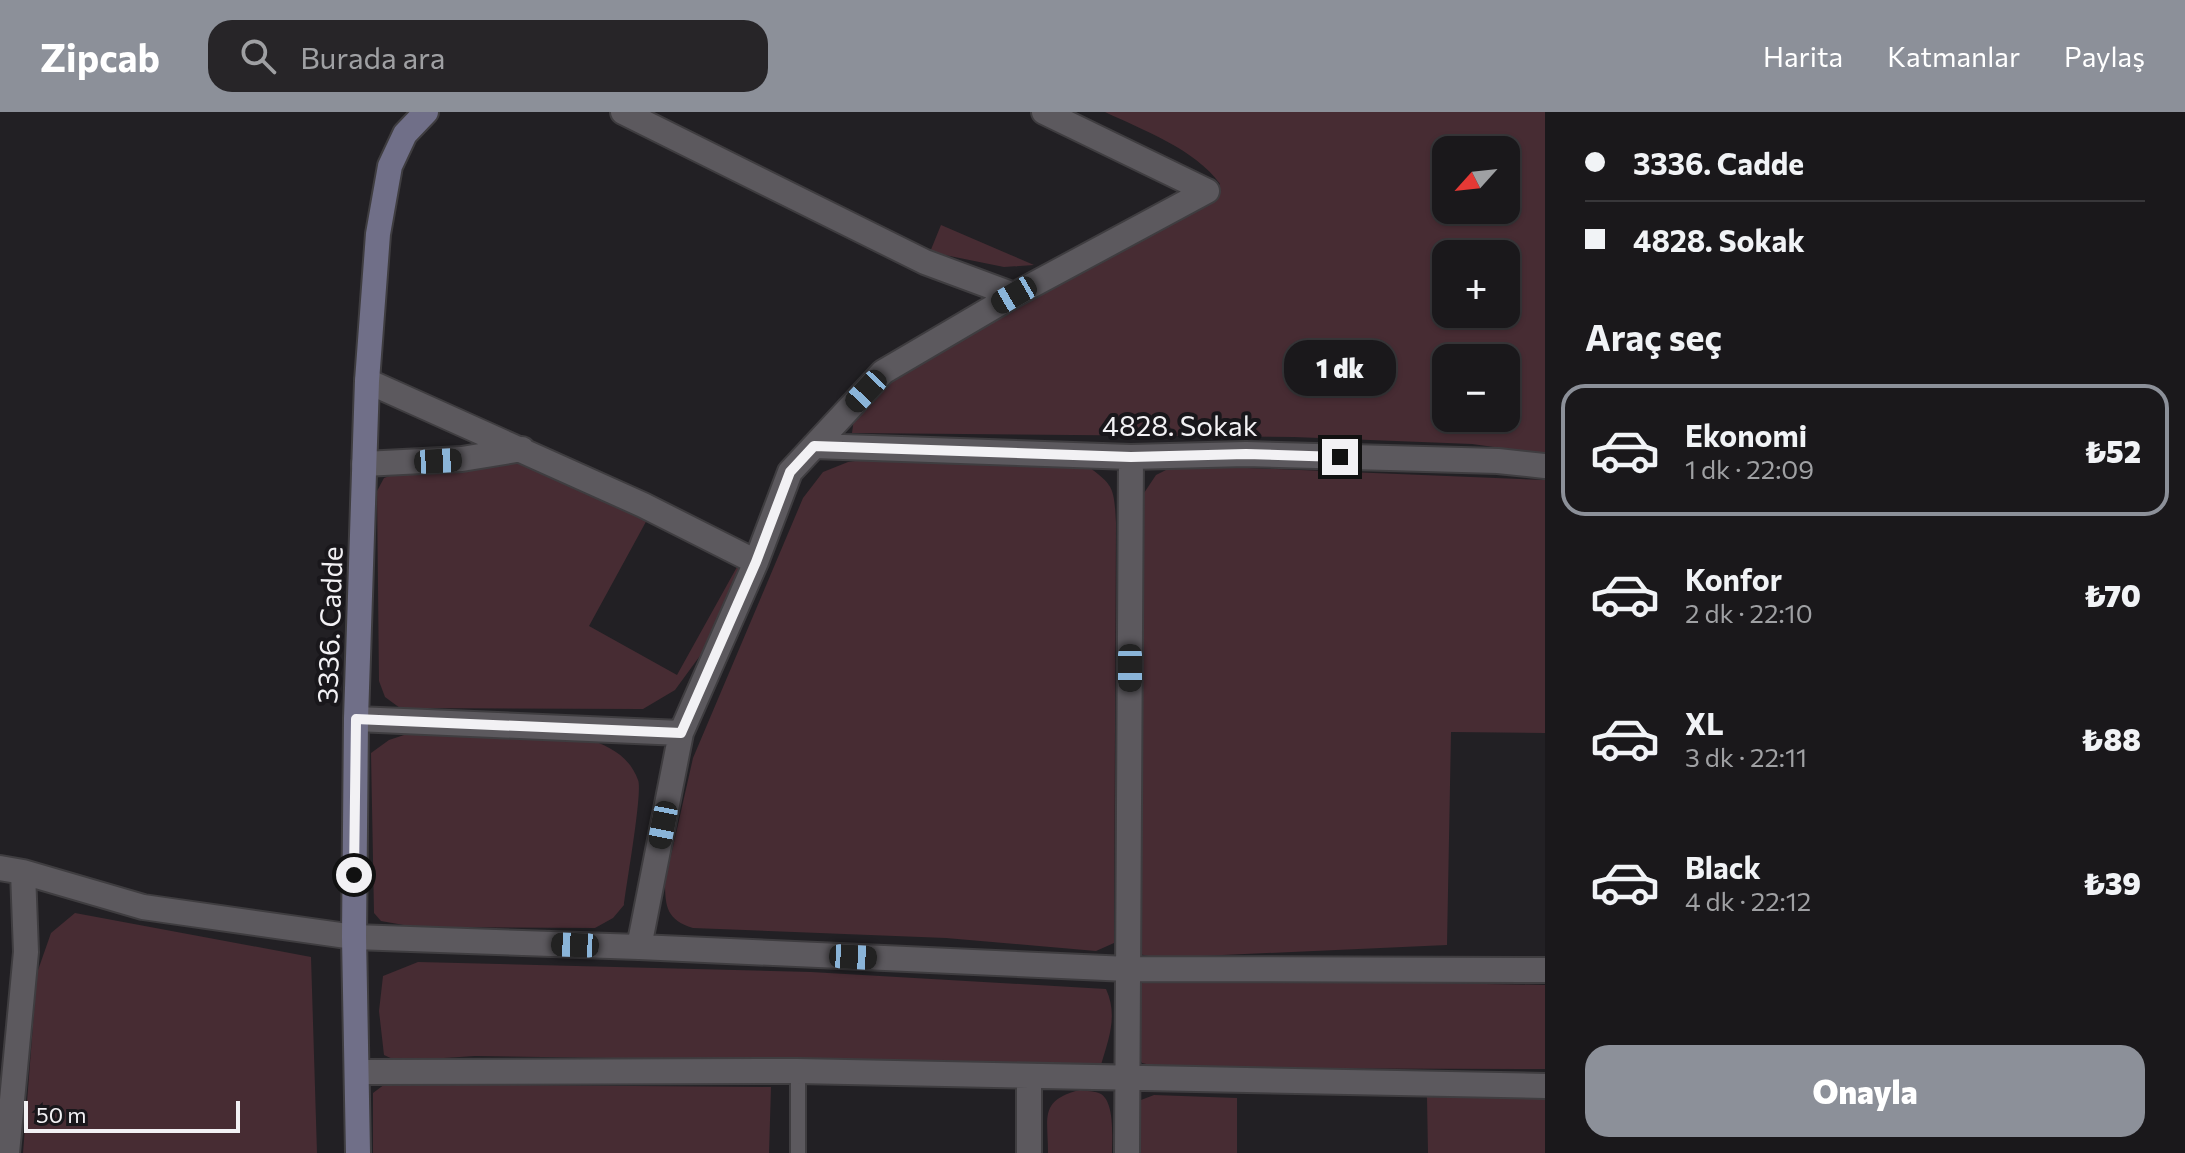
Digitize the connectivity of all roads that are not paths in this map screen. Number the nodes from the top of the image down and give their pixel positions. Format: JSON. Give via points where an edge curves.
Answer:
{"nodes":[{"id":1,"x":426,"y":112,"type":"edge"},
{"id":2,"x":623,"y":112,"type":"edge"},
{"id":3,"x":1044,"y":112,"type":"edge"},
{"id":4,"x":663,"y":120,"type":"edge"},
{"id":5,"x":1014,"y":295,"type":"junction"},
{"id":6,"x":367,"y":381,"type":"junction"},
{"id":7,"x":814,"y":446,"type":"junction"},
{"id":8,"x":522,"y":449,"type":"junction"},
{"id":9,"x":1131,"y":457,"type":"junction"},
{"id":10,"x":364,"y":464,"type":"junction"},
{"id":11,"x":1545,"y":466,"type":"edge"},
{"id":12,"x":756,"y":562,"type":"junction"},
{"id":13,"x":356,"y":719,"type":"junction"},
{"id":14,"x":681,"y":733,"type":"junction"},
{"id":15,"x":11,"y":870,"type":"edge"},
{"id":16,"x":354,"y":937,"type":"junction"},
{"id":17,"x":639,"y":947,"type":"junction"},
{"id":18,"x":1128,"y":969,"type":"junction"},
{"id":19,"x":1545,"y":970,"type":"edge"},
{"id":20,"x":798,"y":1071,"type":"junction"},
{"id":21,"x":358,"y":1072,"type":"junction"},
{"id":22,"x":1029,"y":1076,"type":"junction"},
{"id":23,"x":1127,"y":1078,"type":"junction"},
{"id":24,"x":1545,"y":1086,"type":"edge"},
{"id":25,"x":7,"y":1153,"type":"edge"},
{"id":26,"x":358,"y":1153,"type":"edge"},
{"id":27,"x":798,"y":1153,"type":"edge"},
{"id":28,"x":1029,"y":1153,"type":"edge"},
{"id":29,"x":1127,"y":1153,"type":"edge"}],
"edges":[{"from":1,"to":6,"type":"street","name":"3336. Cadde","via":[[405,134],[390,166],[378,234]]},
{"from":2,"to":4,"type":"street"},
{"from":3,"to":5,"type":"street","via":[[1207,191]]},
{"from":4,"to":5,"type":"street","via":[[925,262]]},
{"from":5,"to":7,"type":"street","via":[[883,372]]},
{"from":6,"to":8,"type":"street"},
{"from":6,"to":10,"type":"street","name":"3336. Cadde"},
{"from":7,"to":9,"type":"street","name":"4828. Sokak"},
{"from":7,"to":12,"type":"street","via":[[790,472]]},
{"from":8,"to":10,"type":"street","via":[[462,459]]},
{"from":8,"to":12,"type":"street"},
{"from":9,"to":11,"type":"street","name":"4828. Sokak","via":[[1246,454]]},
{"from":9,"to":18,"type":"street"},
{"from":10,"to":13,"type":"street","name":"3336. Cadde"},
{"from":12,"to":14,"type":"street"},
{"from":13,"to":14,"type":"street"},
{"from":13,"to":16,"type":"street","name":"3336. Cadde"},
{"from":14,"to":17,"type":"street"},
{"from":15,"to":16,"type":"street","via":[[143,907]]},
{"from":15,"to":25,"type":"street","via":[[26,952]]},
{"from":16,"to":17,"type":"street"},
{"from":16,"to":21,"type":"street","name":"3336. Cadde"},
{"from":17,"to":18,"type":"street"},
{"from":18,"to":19,"type":"street"},
{"from":18,"to":23,"type":"street"},
{"from":20,"to":21,"type":"street"},
{"from":20,"to":22,"type":"street"},
{"from":20,"to":27,"type":"lane"},
{"from":21,"to":26,"type":"street","name":"3336. Cadde"},
{"from":22,"to":23,"type":"street"},
{"from":22,"to":28,"type":"street"},
{"from":23,"to":24,"type":"street"},
{"from":23,"to":29,"type":"street"}]}
